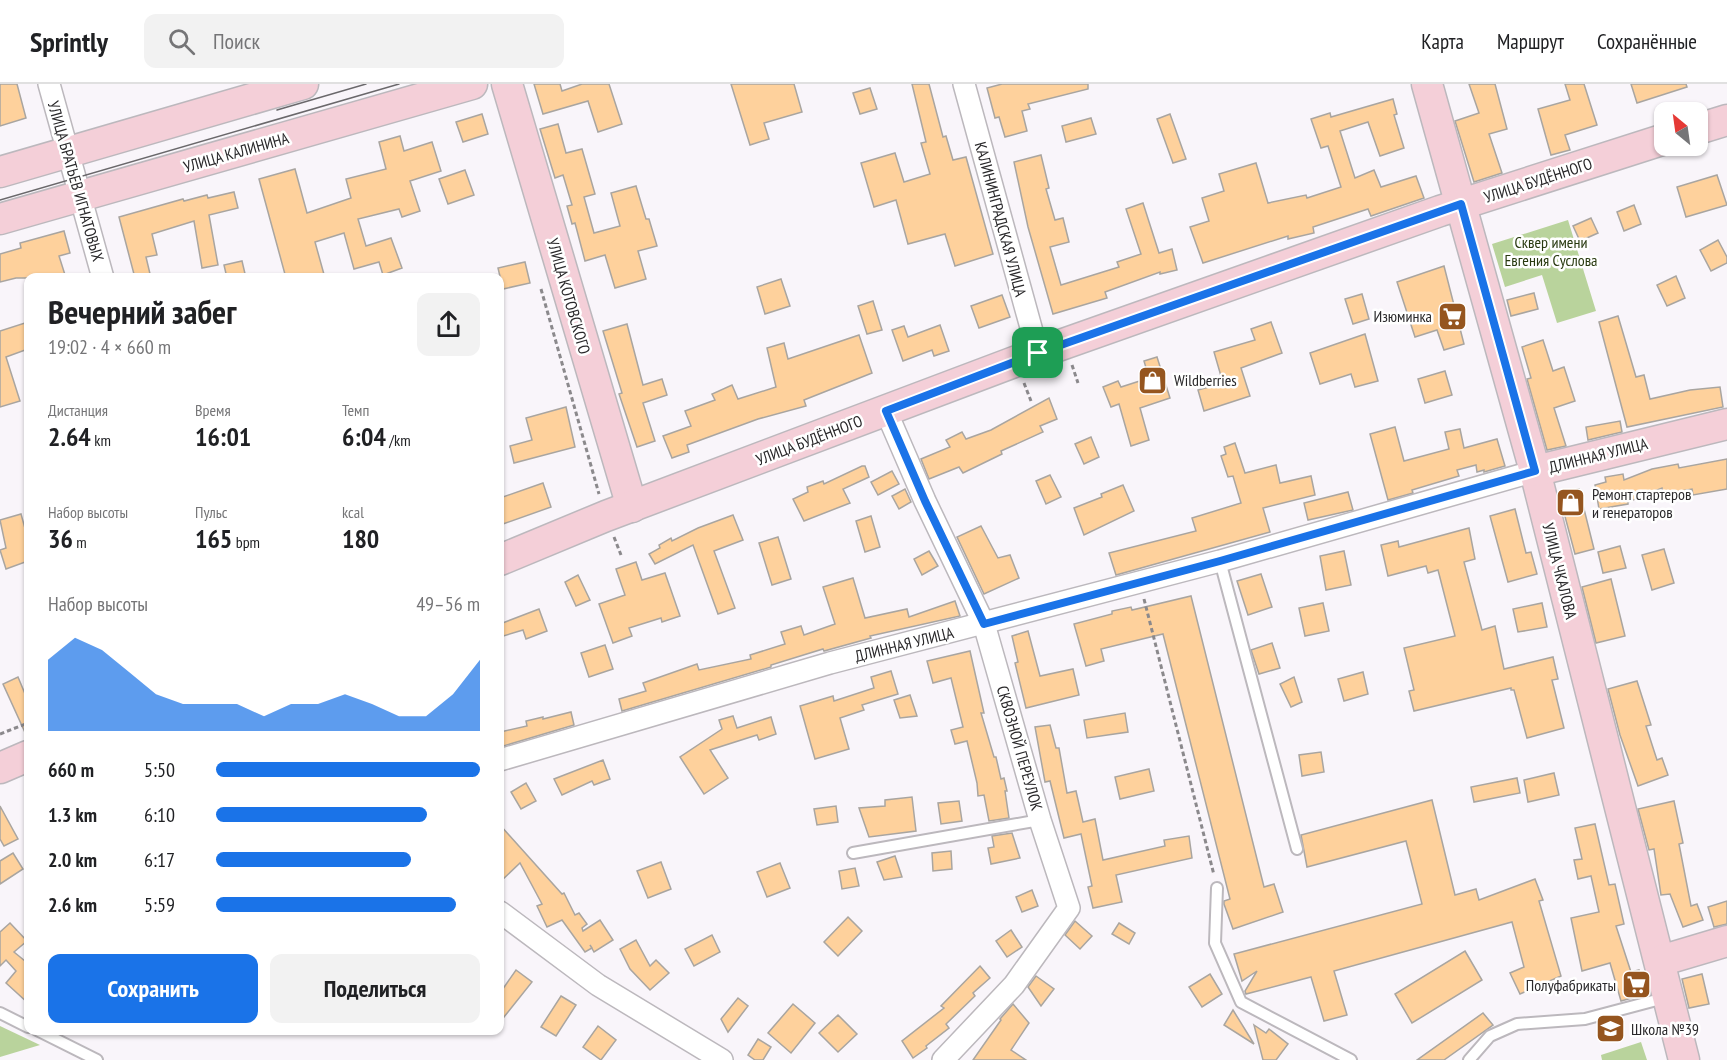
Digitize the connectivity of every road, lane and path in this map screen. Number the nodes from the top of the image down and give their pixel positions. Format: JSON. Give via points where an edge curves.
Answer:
{"nodes":[{"id":1,"x":49,"y":84,"type":"edge"},
{"id":2,"x":303,"y":84,"type":"edge"},
{"id":3,"x":472,"y":84,"type":"edge"},
{"id":4,"x":507,"y":84,"type":"edge"},
{"id":5,"x":964,"y":84,"type":"edge"},
{"id":6,"x":1427,"y":84,"type":"edge"},
{"id":7,"x":1727,"y":120,"type":"edge"},
{"id":8,"x":1708,"y":126,"type":"edge"},
{"id":9,"x":1654,"y":143,"type":"edge"},
{"id":10,"x":68,"y":154,"type":"junction"},
{"id":11,"x":0,"y":172,"type":"edge"},
{"id":12,"x":80,"y":197,"type":"junction"},
{"id":13,"x":1461,"y":204,"type":"junction"},
{"id":14,"x":0,"y":219,"type":"edge"},
{"id":15,"x":102,"y":273,"type":"edge"},
{"id":16,"x":540,"y":286,"type":"dead end"},
{"id":17,"x":1038,"y":353,"type":"junction"},
{"id":18,"x":886,"y":411,"type":"junction"},
{"id":19,"x":1727,"y":424,"type":"edge"},
{"id":20,"x":1535,"y":471,"type":"junction"},
{"id":21,"x":619,"y":512,"type":"junction"},
{"id":22,"x":621,"y":555,"type":"dead end"},
{"id":23,"x":504,"y":558,"type":"edge"},
{"id":24,"x":1220,"y":561,"type":"junction"},
{"id":25,"x":1140,"y":582,"type":"junction"},
{"id":26,"x":984,"y":624,"type":"junction"},
{"id":27,"x":24,"y":725,"type":"edge"},
{"id":28,"x":0,"y":734,"type":"edge"},
{"id":29,"x":24,"y":758,"type":"edge"},
{"id":30,"x":504,"y":759,"type":"edge"},
{"id":31,"x":0,"y":768,"type":"edge"},
{"id":32,"x":1040,"y":820,"type":"junction"},
{"id":33,"x":1297,"y":849,"type":"dead end"},
{"id":34,"x":853,"y":853,"type":"dead end"},
{"id":35,"x":1217,"y":888,"type":"joint"},
{"id":36,"x":504,"y":915,"type":"edge"},
{"id":37,"x":1727,"y":941,"type":"edge"},
{"id":38,"x":1660,"y":961,"type":"junction"},
{"id":39,"x":1668,"y":997,"type":"junction"},
{"id":40,"x":0,"y":1013,"type":"edge"},
{"id":41,"x":24,"y":1025,"type":"edge"},
{"id":42,"x":47,"y":1035,"type":"edge"},
{"id":43,"x":97,"y":1060,"type":"edge"},
{"id":44,"x":722,"y":1060,"type":"edge"},
{"id":45,"x":943,"y":1060,"type":"edge"},
{"id":46,"x":1351,"y":1060,"type":"edge"},
{"id":47,"x":1469,"y":1060,"type":"edge"},
{"id":48,"x":1684,"y":1060,"type":"edge"}],
"edges":[{"from":1,"to":10,"type":"street","name":"УЛИЦА БРАТЬЕВ ИГНАТОВЫХ"},
{"from":2,"to":10,"type":"street"},
{"from":3,"to":12,"type":"street","name":"УЛИЦА КАЛИНИНА"},
{"from":4,"to":21,"type":"street","name":"УЛИЦА КОТОВСКОГО"},
{"from":5,"to":17,"type":"street","name":"КАЛИНИНГРАДСКАЯ УЛИЦА"},
{"from":6,"to":13,"type":"street","name":"УЛИЦА ЧКАЛОВА"},
{"from":7,"to":8,"type":"street"},
{"from":9,"to":13,"type":"street","name":"УЛИЦА БУДЁННОГО"},
{"from":10,"to":11,"type":"street"},
{"from":10,"to":12,"type":"street","name":"УЛИЦА БРАТЬЕВ ИГНАТОВЫХ"},
{"from":12,"to":14,"type":"street","name":"УЛИЦА КАЛИНИНА"},
{"from":12,"to":15,"type":"street","name":"УЛИЦА БРАТЬЕВ ИГНАТОВЫХ"},
{"from":13,"to":17,"type":"street","name":"УЛИЦА БУДЁННОГО"},
{"from":13,"to":20,"type":"street","name":"УЛИЦА ЧКАЛОВА"},
{"from":16,"to":21,"type":"path"},
{"from":17,"to":18,"type":"street","name":"УЛИЦА БУДЁННОГО"},
{"from":18,"to":21,"type":"street","name":"УЛИЦА БУДЁННОГО"},
{"from":18,"to":26,"type":"street","name":"СКВОЗНОЙ ПЕРЕУЛОК"},
{"from":19,"to":20,"type":"street","name":"ДЛИННАЯ УЛИЦА"},
{"from":20,"to":24,"type":"street","name":"ДЛИННАЯ УЛИЦА"},
{"from":20,"to":38,"type":"street","name":"УЛИЦА ЧКАЛОВА"},
{"from":21,"to":22,"type":"path"},
{"from":21,"to":23,"type":"street","name":"УЛИЦА БУДЁННОГО"},
{"from":24,"to":25,"type":"street","name":"ДЛИННАЯ УЛИЦА"},
{"from":24,"to":33,"type":"lane"},
{"from":25,"to":26,"type":"street","name":"ДЛИННАЯ УЛИЦА"},
{"from":25,"to":35,"type":"path"},
{"from":26,"to":30,"type":"street","name":"ДЛИННАЯ УЛИЦА","via":[[830,663]]},
{"from":26,"to":32,"type":"street","name":"СКВОЗНОЙ ПЕРЕУЛОК"},
{"from":27,"to":28,"type":"path"},
{"from":29,"to":31,"type":"street"},
{"from":32,"to":34,"type":"lane"},
{"from":32,"to":45,"type":"street","name":"СКВОЗНОЙ ПЕРЕУЛОК","via":[[1069,908],[1014,985]]},
{"from":35,"to":46,"type":"lane","via":[[1215,943],[1241,1002]]},
{"from":36,"to":44,"type":"street","via":[[598,986]]},
{"from":37,"to":38,"type":"street"},
{"from":38,"to":39,"type":"street","name":"УЛИЦА ЧКАЛОВА"},
{"from":39,"to":47,"type":"lane","via":[[1586,1019],[1517,1024],[1490,1036]]},
{"from":39,"to":48,"type":"street","name":"УЛИЦА ЧКАЛОВА"},
{"from":40,"to":41,"type":"lane"},
{"from":42,"to":43,"type":"lane"}]}
